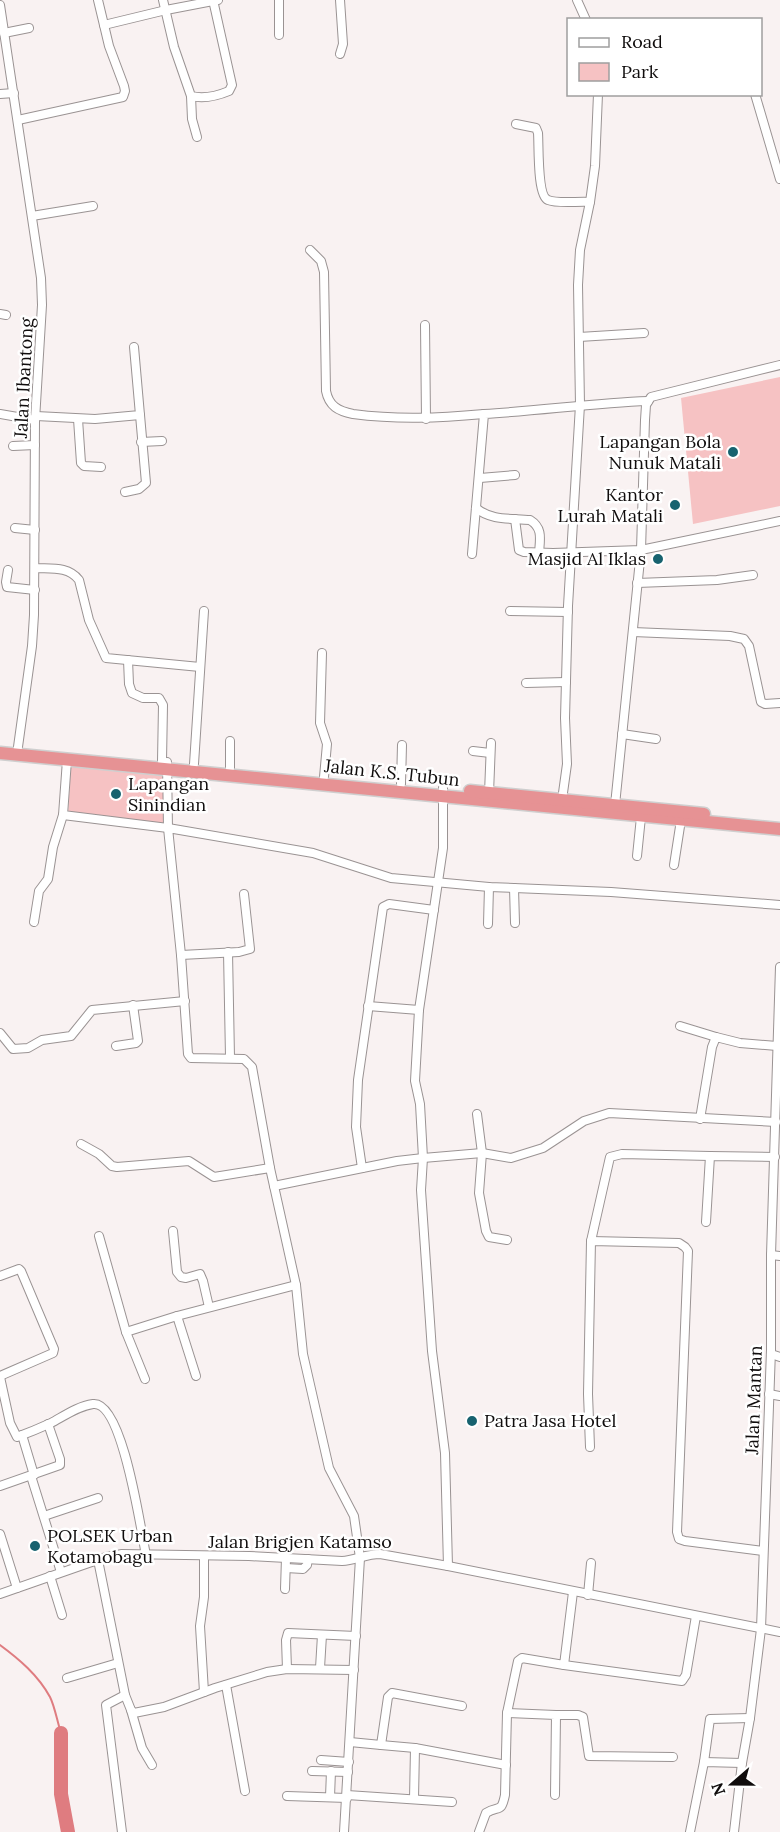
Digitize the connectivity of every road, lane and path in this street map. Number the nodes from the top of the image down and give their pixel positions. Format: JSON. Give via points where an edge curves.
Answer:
{"nodes":[{"id":1,"x":99,"y":0,"type":"edge"},
{"id":2,"x":163,"y":0,"type":"edge"},
{"id":3,"x":215,"y":0,"type":"edge"},
{"id":4,"x":279,"y":0,"type":"edge"},
{"id":5,"x":340,"y":0,"type":"edge"},
{"id":6,"x":577,"y":0,"type":"edge"},
{"id":7,"x":0,"y":5,"type":"edge"},
{"id":8,"x":165,"y":10,"type":"junction"},
{"id":9,"x":585,"y":18,"type":"edge"},
{"id":10,"x":104,"y":25,"type":"junction"},
{"id":11,"x":30,"y":28,"type":"dead end"},
{"id":12,"x":3,"y":29,"type":"edge"},
{"id":13,"x":279,"y":35,"type":"dead end"},
{"id":14,"x":340,"y":54,"type":"dead end"},
{"id":15,"x":14,"y":93,"type":"junction"},
{"id":16,"x":0,"y":94,"type":"edge"},
{"id":17,"x":191,"y":96,"type":"junction"},
{"id":18,"x":598,"y":96,"type":"edge"},
{"id":19,"x":756,"y":96,"type":"edge"},
{"id":20,"x":18,"y":120,"type":"junction"},
{"id":21,"x":516,"y":124,"type":"dead end"},
{"id":22,"x":197,"y":137,"type":"dead end"},
{"id":23,"x":780,"y":180,"type":"edge"},
{"id":24,"x":590,"y":202,"type":"junction"},
{"id":25,"x":93,"y":206,"type":"dead end"},
{"id":26,"x":32,"y":216,"type":"junction"},
{"id":27,"x":310,"y":250,"type":"dead end"},
{"id":28,"x":425,"y":325,"type":"dead end"},
{"id":29,"x":645,"y":333,"type":"dead end"},
{"id":30,"x":579,"y":338,"type":"junction"},
{"id":31,"x":134,"y":347,"type":"dead end"},
{"id":32,"x":780,"y":365,"type":"edge"},
{"id":33,"x":648,"y":401,"type":"junction"},
{"id":34,"x":580,"y":405,"type":"junction"},
{"id":35,"x":0,"y":414,"type":"edge"},
{"id":36,"x":484,"y":414,"type":"junction"},
{"id":37,"x":140,"y":415,"type":"junction"},
{"id":38,"x":36,"y":418,"type":"junction"},
{"id":39,"x":78,"y":419,"type":"junction"},
{"id":40,"x":426,"y":419,"type":"junction"},
{"id":41,"x":162,"y":441,"type":"dead end"},
{"id":42,"x":141,"y":442,"type":"junction"},
{"id":43,"x":35,"y":445,"type":"junction"},
{"id":44,"x":14,"y":446,"type":"dead end"},
{"id":45,"x":101,"y":467,"type":"dead end"},
{"id":46,"x":515,"y":475,"type":"dead end"},
{"id":47,"x":480,"y":478,"type":"junction"},
{"id":48,"x":125,"y":492,"type":"dead end"},
{"id":49,"x":476,"y":508,"type":"junction"},
{"id":50,"x":515,"y":519,"type":"junction"},
{"id":51,"x":780,"y":521,"type":"edge"},
{"id":52,"x":15,"y":528,"type":"dead end"},
{"id":53,"x":35,"y":530,"type":"junction"},
{"id":54,"x":640,"y":550,"type":"junction"},
{"id":55,"x":539,"y":552,"type":"junction"},
{"id":56,"x":572,"y":552,"type":"junction"},
{"id":57,"x":472,"y":554,"type":"dead end"},
{"id":58,"x":35,"y":568,"type":"junction"},
{"id":59,"x":8,"y":570,"type":"dead end"},
{"id":60,"x":753,"y":575,"type":"dead end"},
{"id":61,"x":637,"y":583,"type":"junction"},
{"id":62,"x":35,"y":590,"type":"junction"},
{"id":63,"x":204,"y":611,"type":"dead end"},
{"id":64,"x":510,"y":611,"type":"dead end"},
{"id":65,"x":568,"y":612,"type":"junction"},
{"id":66,"x":633,"y":632,"type":"junction"},
{"id":67,"x":322,"y":653,"type":"dead end"},
{"id":68,"x":128,"y":660,"type":"junction"},
{"id":69,"x":200,"y":667,"type":"junction"},
{"id":70,"x":566,"y":682,"type":"junction"},
{"id":71,"x":526,"y":683,"type":"dead end"},
{"id":72,"x":780,"y":703,"type":"edge"},
{"id":73,"x":622,"y":734,"type":"junction"},
{"id":74,"x":656,"y":739,"type":"dead end"},
{"id":75,"x":231,"y":741,"type":"dead end"},
{"id":76,"x":491,"y":743,"type":"dead end"},
{"id":77,"x":402,"y":745,"type":"dead end"},
{"id":78,"x":0,"y":746,"type":"edge"},
{"id":79,"x":18,"y":751,"type":"junction"},
{"id":80,"x":473,"y":751,"type":"dead end"},
{"id":81,"x":0,"y":753,"type":"edge"},
{"id":82,"x":490,"y":753,"type":"junction"},
{"id":83,"x":67,"y":760,"type":"junction"},
{"id":84,"x":165,"y":764,"type":"junction"},
{"id":85,"x":194,"y":764,"type":"junction"},
{"id":86,"x":230,"y":768,"type":"junction"},
{"id":87,"x":324,"y":777,"type":"junction"},
{"id":88,"x":401,"y":784,"type":"junction"},
{"id":89,"x":443,"y":792,"type":"junction"},
{"id":90,"x":489,"y":793,"type":"junction"},
{"id":91,"x":562,"y":800,"type":"junction"},
{"id":92,"x":615,"y":805,"type":"junction"},
{"id":93,"x":63,"y":815,"type":"junction"},
{"id":94,"x":641,"y":817,"type":"junction"},
{"id":95,"x":681,"y":820,"type":"junction"},
{"id":96,"x":780,"y":822,"type":"edge"},
{"id":97,"x":168,"y":828,"type":"junction"},
{"id":98,"x":780,"y":829,"type":"edge"},
{"id":99,"x":637,"y":856,"type":"dead end"},
{"id":100,"x":674,"y":865,"type":"dead end"},
{"id":101,"x":439,"y":883,"type":"junction"},
{"id":102,"x":489,"y":887,"type":"junction"},
{"id":103,"x":514,"y":888,"type":"junction"},
{"id":104,"x":244,"y":894,"type":"dead end"},
{"id":105,"x":780,"y":905,"type":"edge"},
{"id":106,"x":434,"y":910,"type":"junction"},
{"id":107,"x":34,"y":922,"type":"dead end"},
{"id":108,"x":515,"y":923,"type":"dead end"},
{"id":109,"x":488,"y":924,"type":"dead end"},
{"id":110,"x":228,"y":952,"type":"junction"},
{"id":111,"x":181,"y":955,"type":"junction"},
{"id":112,"x":780,"y":967,"type":"edge"},
{"id":113,"x":185,"y":1000,"type":"junction"},
{"id":114,"x":132,"y":1005,"type":"junction"},
{"id":115,"x":368,"y":1006,"type":"junction"},
{"id":116,"x":419,"y":1010,"type":"junction"},
{"id":117,"x":680,"y":1026,"type":"dead end"},
{"id":118,"x":0,"y":1033,"type":"edge"},
{"id":119,"x":716,"y":1037,"type":"junction"},
{"id":120,"x":116,"y":1046,"type":"dead end"},
{"id":121,"x":777,"y":1046,"type":"junction"},
{"id":122,"x":230,"y":1057,"type":"junction"},
{"id":123,"x":778,"y":1086,"type":"edge"},
{"id":124,"x":477,"y":1114,"type":"dead end"},
{"id":125,"x":700,"y":1119,"type":"junction"},
{"id":126,"x":776,"y":1122,"type":"junction"},
{"id":127,"x":81,"y":1144,"type":"dead end"},
{"id":128,"x":482,"y":1153,"type":"junction"},
{"id":129,"x":710,"y":1156,"type":"junction"},
{"id":130,"x":775,"y":1157,"type":"junction"},
{"id":131,"x":423,"y":1158,"type":"junction"},
{"id":132,"x":270,"y":1168,"type":"junction"},
{"id":133,"x":362,"y":1168,"type":"junction"},
{"id":134,"x":274,"y":1186,"type":"junction"},
{"id":135,"x":777,"y":1189,"type":"edge"},
{"id":136,"x":706,"y":1222,"type":"dead end"},
{"id":137,"x":173,"y":1231,"type":"dead end"},
{"id":138,"x":99,"y":1236,"type":"dead end"},
{"id":139,"x":507,"y":1240,"type":"dead end"},
{"id":140,"x":591,"y":1241,"type":"junction"},
{"id":141,"x":771,"y":1255,"type":"junction"},
{"id":142,"x":780,"y":1256,"type":"edge"},
{"id":143,"x":0,"y":1276,"type":"edge"},
{"id":144,"x":296,"y":1285,"type":"junction"},
{"id":145,"x":209,"y":1307,"type":"junction"},
{"id":146,"x":177,"y":1316,"type":"junction"},
{"id":147,"x":126,"y":1332,"type":"junction"},
{"id":148,"x":771,"y":1354,"type":"junction"},
{"id":149,"x":780,"y":1358,"type":"edge"},
{"id":150,"x":196,"y":1376,"type":"dead end"},
{"id":151,"x":0,"y":1377,"type":"edge"},
{"id":152,"x":146,"y":1379,"type":"dead end"},
{"id":153,"x":769,"y":1394,"type":"junction"},
{"id":154,"x":780,"y":1396,"type":"edge"},
{"id":155,"x":48,"y":1424,"type":"junction"},
{"id":156,"x":22,"y":1435,"type":"junction"},
{"id":157,"x":590,"y":1447,"type":"dead end"},
{"id":158,"x":33,"y":1475,"type":"junction"},
{"id":159,"x":0,"y":1486,"type":"edge"},
{"id":160,"x":98,"y":1498,"type":"dead end"},
{"id":161,"x":44,"y":1516,"type":"junction"},
{"id":162,"x":0,"y":1534,"type":"edge"},
{"id":163,"x":763,"y":1551,"type":"junction"},
{"id":164,"x":146,"y":1555,"type":"junction"},
{"id":165,"x":204,"y":1556,"type":"junction"},
{"id":166,"x":286,"y":1558,"type":"junction"},
{"id":167,"x":360,"y":1558,"type":"junction"},
{"id":168,"x":308,"y":1559,"type":"junction"},
{"id":169,"x":98,"y":1560,"type":"junction"},
{"id":170,"x":591,"y":1563,"type":"dead end"},
{"id":171,"x":448,"y":1566,"type":"junction"},
{"id":172,"x":286,"y":1568,"type":"junction"},
{"id":173,"x":61,"y":1572,"type":"junction"},
{"id":174,"x":50,"y":1576,"type":"junction"},
{"id":175,"x":17,"y":1588,"type":"junction"},
{"id":176,"x":285,"y":1589,"type":"dead end"},
{"id":177,"x":573,"y":1592,"type":"junction"},
{"id":178,"x":0,"y":1594,"type":"edge"},
{"id":179,"x":588,"y":1595,"type":"junction"},
{"id":180,"x":62,"y":1616,"type":"dead end"},
{"id":181,"x":696,"y":1616,"type":"junction"},
{"id":182,"x":761,"y":1629,"type":"junction"},
{"id":183,"x":780,"y":1632,"type":"edge"},
{"id":184,"x":322,"y":1635,"type":"junction"},
{"id":185,"x":356,"y":1636,"type":"junction"},
{"id":186,"x":118,"y":1663,"type":"junction"},
{"id":187,"x":564,"y":1665,"type":"junction"},
{"id":188,"x":320,"y":1668,"type":"junction"},
{"id":189,"x":286,"y":1669,"type":"junction"},
{"id":190,"x":354,"y":1670,"type":"junction"},
{"id":191,"x":67,"y":1678,"type":"dead end"},
{"id":192,"x":226,"y":1685,"type":"junction"},
{"id":193,"x":204,"y":1692,"type":"junction"},
{"id":194,"x":125,"y":1695,"type":"junction"},
{"id":195,"x":462,"y":1706,"type":"dead end"},
{"id":196,"x":131,"y":1710,"type":"junction"},
{"id":197,"x":507,"y":1713,"type":"junction"},
{"id":198,"x":556,"y":1715,"type":"junction"},
{"id":199,"x":750,"y":1718,"type":"junction"},
{"id":200,"x":350,"y":1742,"type":"junction"},
{"id":201,"x":381,"y":1744,"type":"junction"},
{"id":202,"x":415,"y":1748,"type":"junction"},
{"id":203,"x":673,"y":1757,"type":"dead end"},
{"id":204,"x":321,"y":1760,"type":"dead end"},
{"id":205,"x":349,"y":1762,"type":"junction"},
{"id":206,"x":704,"y":1762,"type":"junction"},
{"id":207,"x":742,"y":1763,"type":"junction"},
{"id":208,"x":506,"y":1764,"type":"junction"},
{"id":209,"x":152,"y":1765,"type":"dead end"},
{"id":210,"x":312,"y":1771,"type":"dead end"},
{"id":211,"x":331,"y":1772,"type":"junction"},
{"id":212,"x":348,"y":1772,"type":"junction"},
{"id":213,"x":245,"y":1791,"type":"dead end"},
{"id":214,"x":555,"y":1795,"type":"dead end"},
{"id":215,"x":287,"y":1796,"type":"dead end"},
{"id":216,"x":347,"y":1796,"type":"junction"},
{"id":217,"x":330,"y":1797,"type":"junction"},
{"id":218,"x":414,"y":1799,"type":"junction"},
{"id":219,"x":452,"y":1802,"type":"dead end"},
{"id":220,"x":122,"y":1832,"type":"edge"},
{"id":221,"x":344,"y":1832,"type":"edge"},
{"id":222,"x":479,"y":1832,"type":"edge"},
{"id":223,"x":690,"y":1832,"type":"edge"},
{"id":224,"x":734,"y":1832,"type":"edge"}],
"edges":[{"from":1,"to":10,"type":"street"},
{"from":2,"to":8,"type":"street"},
{"from":3,"to":8,"type":"street"},
{"from":3,"to":17,"type":"street","via":[[231,88],[202,98]]},
{"from":4,"to":13,"type":"street"},
{"from":5,"to":14,"type":"street"},
{"from":6,"to":9,"type":"street"},
{"from":7,"to":12,"type":"street","name":"Jalan Ibantong"},
{"from":8,"to":10,"type":"street"},
{"from":8,"to":17,"type":"street"},
{"from":10,"to":20,"type":"street","via":[[125,94]]},
{"from":11,"to":12,"type":"street"},
{"from":12,"to":15,"type":"street","name":"Jalan Ibantong"},
{"from":15,"to":16,"type":"street"},
{"from":15,"to":20,"type":"street","name":"Jalan Ibantong"},
{"from":17,"to":22,"type":"street"},
{"from":18,"to":24,"type":"street"},
{"from":19,"to":23,"type":"street"},
{"from":20,"to":26,"type":"street","name":"Jalan Ibantong"},
{"from":21,"to":24,"type":"street","via":[[536,128],[538,133],[543,197]]},
{"from":24,"to":30,"type":"street","via":[[580,250]]},
{"from":25,"to":26,"type":"street"},
{"from":26,"to":38,"type":"street","name":"Jalan Ibantong","via":[[42,297]]},
{"from":27,"to":40,"type":"street","via":[[321,261],[324,272],[326,391],[331,405],[352,414]]},
{"from":28,"to":40,"type":"street"},
{"from":29,"to":30,"type":"street"},
{"from":30,"to":34,"type":"street"},
{"from":31,"to":37,"type":"street"},
{"from":32,"to":33,"type":"street","via":[[661,394]]},
{"from":33,"to":34,"type":"street"},
{"from":33,"to":54,"type":"street"},
{"from":34,"to":36,"type":"street"},
{"from":34,"to":56,"type":"street"},
{"from":35,"to":38,"type":"street"},
{"from":36,"to":40,"type":"street"},
{"from":36,"to":47,"type":"street"},
{"from":37,"to":39,"type":"street"},
{"from":37,"to":42,"type":"street"},
{"from":38,"to":39,"type":"street"},
{"from":38,"to":43,"type":"street","name":"Jalan Ibantong"},
{"from":39,"to":45,"type":"street","via":[[81,463]]},
{"from":41,"to":42,"type":"street"},
{"from":42,"to":48,"type":"street","via":[[146,483]]},
{"from":43,"to":44,"type":"street"},
{"from":43,"to":53,"type":"street","name":"Jalan Ibantong"},
{"from":46,"to":47,"type":"street"},
{"from":47,"to":49,"type":"street"},
{"from":49,"to":50,"type":"street","via":[[493,518]]},
{"from":49,"to":57,"type":"street"},
{"from":50,"to":55,"type":"street","via":[[519,550]]},
{"from":50,"to":55,"type":"street","via":[[530,520],[539,528]]},
{"from":51,"to":54,"type":"street"},
{"from":52,"to":53,"type":"street"},
{"from":53,"to":58,"type":"street","name":"Jalan Ibantong"},
{"from":54,"to":56,"type":"street"},
{"from":54,"to":61,"type":"street"},
{"from":55,"to":56,"type":"street"},
{"from":56,"to":65,"type":"street"},
{"from":58,"to":62,"type":"street","name":"Jalan Ibantong"},
{"from":58,"to":68,"type":"street","via":[[63,569],[75,575],[103,653],[110,659]]},
{"from":59,"to":62,"type":"street","via":[[7,587]]},
{"from":60,"to":61,"type":"street"},
{"from":61,"to":66,"type":"street"},
{"from":62,"to":79,"type":"street","name":"Jalan Ibantong"},
{"from":63,"to":69,"type":"street"},
{"from":64,"to":65,"type":"street"},
{"from":65,"to":70,"type":"street"},
{"from":66,"to":72,"type":"street","via":[[744,639],[749,646],[761,702]]},
{"from":66,"to":73,"type":"street"},
{"from":67,"to":87,"type":"street","via":[[320,723],[327,744]]},
{"from":68,"to":69,"type":"street"},
{"from":68,"to":84,"type":"street","via":[[132,693],[142,698],[159,698],[163,705]]},
{"from":69,"to":85,"type":"street"},
{"from":70,"to":71,"type":"street"},
{"from":70,"to":91,"type":"street","via":[[567,764]]},
{"from":73,"to":74,"type":"street"},
{"from":73,"to":92,"type":"street"},
{"from":75,"to":86,"type":"street"},
{"from":76,"to":82,"type":"street"},
{"from":77,"to":88,"type":"street"},
{"from":78,"to":79,"type":"highway","name":"Jalan K.S. Tubun"},
{"from":79,"to":81,"type":"highway","name":"Jalan K.S. Tubun"},
{"from":79,"to":83,"type":"highway","name":"Jalan K.S. Tubun"},
{"from":79,"to":84,"type":"highway","name":"Jalan K.S. Tubun"},
{"from":80,"to":82,"type":"street"},
{"from":82,"to":90,"type":"street"},
{"from":83,"to":84,"type":"highway","name":"Jalan K.S. Tubun"},
{"from":83,"to":93,"type":"street"},
{"from":84,"to":85,"type":"highway","name":"Jalan K.S. Tubun"},
{"from":84,"to":89,"type":"highway","name":"Jalan K.S. Tubun"},
{"from":84,"to":97,"type":"street"},
{"from":85,"to":86,"type":"highway","name":"Jalan K.S. Tubun"},
{"from":86,"to":87,"type":"highway","name":"Jalan K.S. Tubun"},
{"from":87,"to":88,"type":"highway","name":"Jalan K.S. Tubun"},
{"from":88,"to":89,"type":"highway","name":"Jalan K.S. Tubun"},
{"from":89,"to":90,"type":"highway","name":"Jalan K.S. Tubun"},
{"from":89,"to":94,"type":"highway","name":"Jalan K.S. Tubun"},
{"from":89,"to":101,"type":"street"},
{"from":90,"to":91,"type":"highway","name":"Jalan K.S. Tubun"},
{"from":91,"to":92,"type":"highway","name":"Jalan K.S. Tubun"},
{"from":92,"to":96,"type":"highway","name":"Jalan K.S. Tubun"},
{"from":93,"to":97,"type":"street"},
{"from":93,"to":107,"type":"street","via":[[48,879],[39,891]]},
{"from":94,"to":95,"type":"highway","name":"Jalan K.S. Tubun"},
{"from":94,"to":99,"type":"street"},
{"from":95,"to":98,"type":"highway","name":"Jalan K.S. Tubun"},
{"from":95,"to":100,"type":"street"},
{"from":97,"to":101,"type":"street","via":[[313,853],[391,878]]},
{"from":97,"to":111,"type":"street"},
{"from":101,"to":102,"type":"street"},
{"from":101,"to":106,"type":"street"},
{"from":102,"to":103,"type":"street"},
{"from":102,"to":109,"type":"street"},
{"from":103,"to":105,"type":"street"},
{"from":103,"to":108,"type":"street"},
{"from":104,"to":110,"type":"street","via":[[250,949]]},
{"from":106,"to":115,"type":"street","via":[[384,905]]},
{"from":106,"to":116,"type":"street"},
{"from":110,"to":111,"type":"street"},
{"from":110,"to":122,"type":"street"},
{"from":111,"to":113,"type":"street"},
{"from":112,"to":121,"type":"street","name":"Jalan Mantan"},
{"from":113,"to":114,"type":"street"},
{"from":113,"to":122,"type":"street","via":[[186,1040],[191,1058]]},
{"from":114,"to":118,"type":"street","via":[[92,1010],[71,1036],[42,1040],[28,1048],[13,1049]]},
{"from":114,"to":120,"type":"street","via":[[138,1041]]},
{"from":115,"to":116,"type":"street"},
{"from":115,"to":133,"type":"street","via":[[356,1115]]},
{"from":116,"to":131,"type":"street","via":[[415,1081]]},
{"from":117,"to":119,"type":"street"},
{"from":119,"to":121,"type":"street"},
{"from":119,"to":125,"type":"street"},
{"from":121,"to":123,"type":"street","name":"Jalan Mantan"},
{"from":122,"to":132,"type":"street","via":[[244,1059],[252,1067]]},
{"from":123,"to":126,"type":"street","name":"Jalan Mantan"},
{"from":124,"to":128,"type":"street"},
{"from":125,"to":126,"type":"street"},
{"from":125,"to":128,"type":"street","via":[[603,1114],[573,1127],[543,1148],[511,1158]]},
{"from":126,"to":130,"type":"street","name":"Jalan Mantan"},
{"from":127,"to":132,"type":"street","via":[[117,1167],[189,1161],[214,1177]]},
{"from":128,"to":131,"type":"street"},
{"from":128,"to":139,"type":"street","via":[[479,1193],[487,1235]]},
{"from":129,"to":130,"type":"street"},
{"from":129,"to":136,"type":"street"},
{"from":129,"to":140,"type":"street","via":[[610,1156]]},
{"from":130,"to":135,"type":"street","name":"Jalan Mantan"},
{"from":131,"to":133,"type":"street"},
{"from":131,"to":171,"type":"street","via":[[423,1241],[445,1453]]},
{"from":132,"to":134,"type":"street"},
{"from":133,"to":134,"type":"street"},
{"from":134,"to":144,"type":"street"},
{"from":135,"to":141,"type":"street","name":"Jalan Mantan"},
{"from":137,"to":145,"type":"street","via":[[177,1272],[186,1278],[200,1274]]},
{"from":138,"to":147,"type":"street"},
{"from":140,"to":157,"type":"street"},
{"from":140,"to":163,"type":"street","via":[[679,1243],[688,1251],[677,1532],[679,1539],[685,1541]]},
{"from":141,"to":142,"type":"street"},
{"from":141,"to":148,"type":"street","name":"Jalan Mantan"},
{"from":143,"to":151,"type":"street","via":[[15,1270],[21,1272],[54,1349],[53,1353]]},
{"from":144,"to":145,"type":"street"},
{"from":144,"to":167,"type":"street","via":[[303,1354],[321,1436],[332,1475],[354,1516]]},
{"from":145,"to":146,"type":"street"},
{"from":146,"to":147,"type":"street"},
{"from":146,"to":150,"type":"street"},
{"from":147,"to":152,"type":"street"},
{"from":148,"to":149,"type":"street"},
{"from":148,"to":153,"type":"street","name":"Jalan Mantan"},
{"from":151,"to":156,"type":"street","via":[[10,1423],[16,1436]]},
{"from":153,"to":154,"type":"street"},
{"from":153,"to":163,"type":"street","name":"Jalan Mantan"},
{"from":155,"to":156,"type":"street"},
{"from":155,"to":158,"type":"street","via":[[60,1464]]},
{"from":155,"to":164,"type":"street","via":[[93,1404],[100,1405],[108,1414],[128,1460]]},
{"from":156,"to":158,"type":"street"},
{"from":158,"to":159,"type":"street"},
{"from":158,"to":161,"type":"street"},
{"from":160,"to":161,"type":"street"},
{"from":161,"to":173,"type":"street"},
{"from":162,"to":175,"type":"street"},
{"from":163,"to":182,"type":"street","name":"Jalan Mantan"},
{"from":164,"to":165,"type":"street","name":"Jalan Brigjen Katamso"},
{"from":164,"to":169,"type":"street","name":"Jalan Brigjen Katamso","via":[[122,1554]]},
{"from":165,"to":166,"type":"street","name":"Jalan Brigjen Katamso"},
{"from":165,"to":193,"type":"street","via":[[200,1626]]},
{"from":166,"to":168,"type":"street","name":"Jalan Brigjen Katamso"},
{"from":166,"to":172,"type":"street"},
{"from":167,"to":168,"type":"street","name":"Jalan Brigjen Katamso"},
{"from":167,"to":171,"type":"street","name":"Jalan Brigjen Katamso","via":[[375,1554]]},
{"from":167,"to":185,"type":"street"},
{"from":168,"to":172,"type":"street","via":[[303,1569]]},
{"from":169,"to":173,"type":"street","name":"Jalan Brigjen Katamso"},
{"from":169,"to":186,"type":"street"},
{"from":170,"to":179,"type":"street"},
{"from":171,"to":177,"type":"street","name":"Jalan Brigjen Katamso"},
{"from":172,"to":176,"type":"street"},
{"from":173,"to":174,"type":"street","name":"Jalan Brigjen Katamso"},
{"from":174,"to":175,"type":"street","name":"Jalan Brigjen Katamso"},
{"from":174,"to":180,"type":"street"},
{"from":175,"to":178,"type":"street","name":"Jalan Brigjen Katamso"},
{"from":177,"to":179,"type":"street","name":"Jalan Brigjen Katamso"},
{"from":177,"to":187,"type":"street"},
{"from":179,"to":181,"type":"street","name":"Jalan Brigjen Katamso"},
{"from":181,"to":182,"type":"street","name":"Jalan Brigjen Katamso"},
{"from":181,"to":187,"type":"street","via":[[682,1681]]},
{"from":182,"to":183,"type":"street","name":"Jalan Brigjen Katamso"},
{"from":182,"to":199,"type":"street","name":"Jalan Mantan"},
{"from":184,"to":185,"type":"street"},
{"from":184,"to":188,"type":"street"},
{"from":184,"to":189,"type":"street","via":[[287,1634]]},
{"from":185,"to":190,"type":"street"},
{"from":186,"to":191,"type":"street"},
{"from":186,"to":194,"type":"street"},
{"from":187,"to":197,"type":"street","via":[[519,1659]]},
{"from":188,"to":189,"type":"street"},
{"from":188,"to":190,"type":"street"},
{"from":189,"to":192,"type":"street"},
{"from":190,"to":200,"type":"street"},
{"from":192,"to":193,"type":"street"},
{"from":192,"to":213,"type":"street"},
{"from":193,"to":196,"type":"street","via":[[150,1711],[137,1714]]},
{"from":194,"to":196,"type":"street"},
{"from":194,"to":220,"type":"street","via":[[106,1705]]},
{"from":195,"to":201,"type":"street","via":[[392,1693],[388,1697]]},
{"from":196,"to":209,"type":"street","via":[[142,1748]]},
{"from":197,"to":198,"type":"street"},
{"from":197,"to":208,"type":"street"},
{"from":198,"to":203,"type":"street","via":[[583,1717],[589,1756]]},
{"from":198,"to":214,"type":"street"},
{"from":199,"to":206,"type":"street","via":[[710,1719]]},
{"from":199,"to":207,"type":"street","name":"Jalan Mantan"},
{"from":200,"to":201,"type":"street"},
{"from":200,"to":205,"type":"street"},
{"from":201,"to":202,"type":"street"},
{"from":202,"to":208,"type":"street"},
{"from":202,"to":218,"type":"street"},
{"from":204,"to":205,"type":"street"},
{"from":205,"to":212,"type":"street"},
{"from":206,"to":207,"type":"street"},
{"from":206,"to":223,"type":"street"},
{"from":207,"to":224,"type":"street","name":"Jalan Mantan"},
{"from":208,"to":222,"type":"street","via":[[503,1806],[486,1813]]},
{"from":210,"to":211,"type":"street"},
{"from":211,"to":212,"type":"street"},
{"from":211,"to":217,"type":"street"},
{"from":212,"to":216,"type":"street"},
{"from":215,"to":217,"type":"street"},
{"from":216,"to":217,"type":"street"},
{"from":216,"to":218,"type":"street"},
{"from":216,"to":221,"type":"street"},
{"from":218,"to":219,"type":"street"}]}
